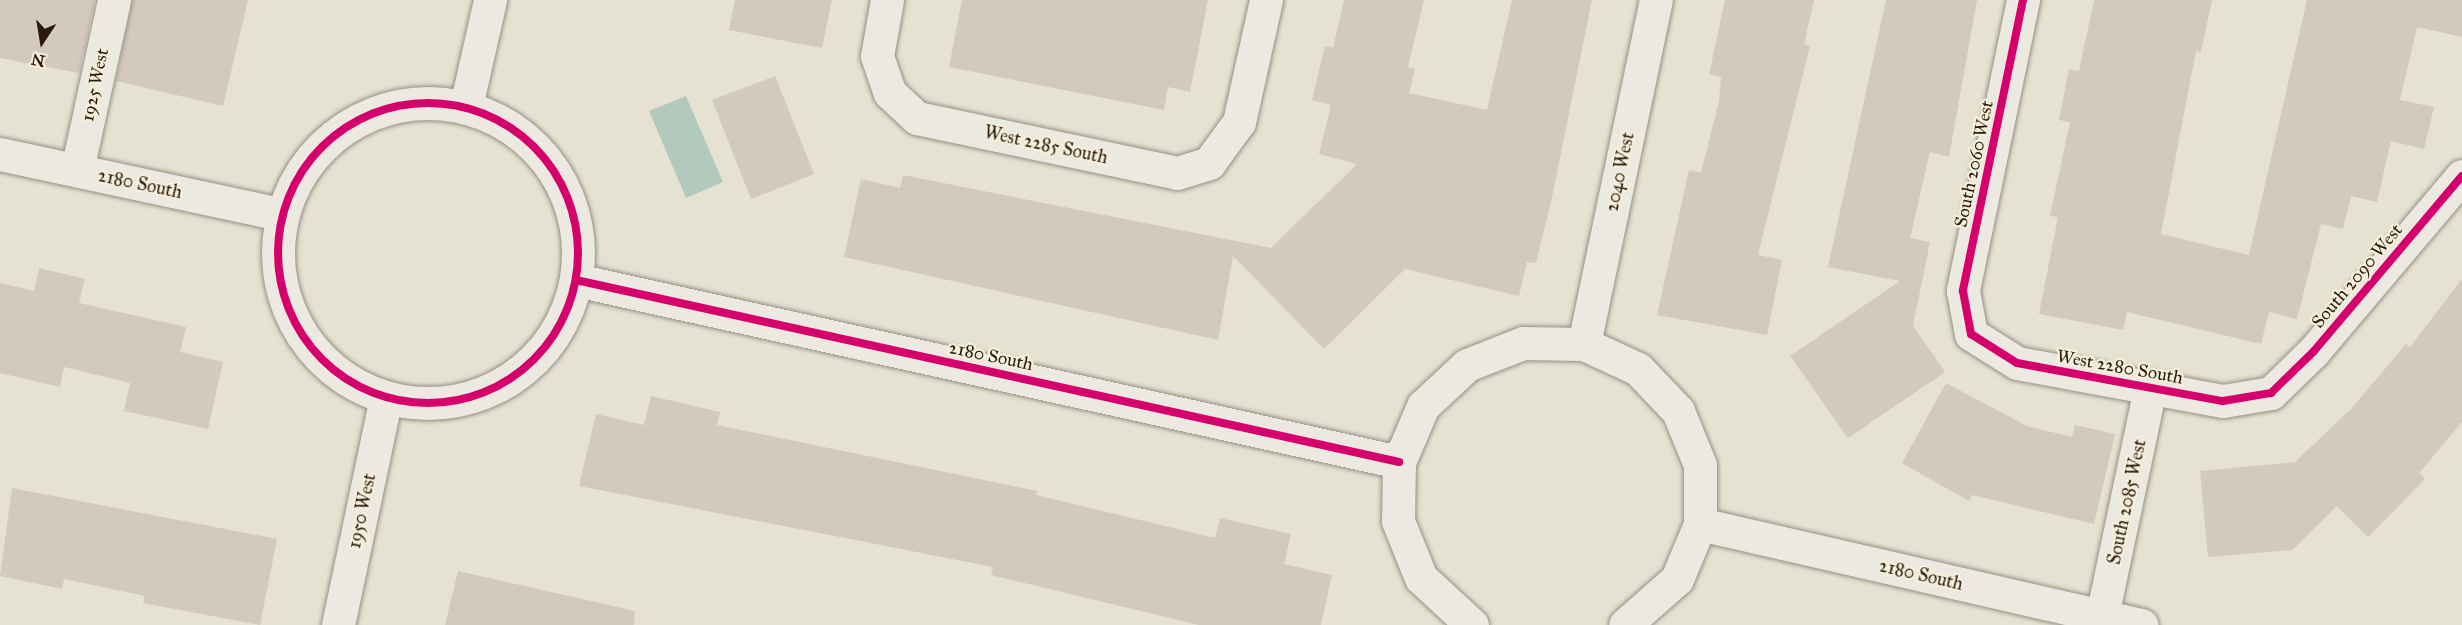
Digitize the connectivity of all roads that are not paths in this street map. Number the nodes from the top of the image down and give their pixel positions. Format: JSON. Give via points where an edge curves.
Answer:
{"nodes":[{"id":1,"x":114,"y":0,"type":"edge"},
{"id":2,"x":490,"y":0,"type":"edge"},
{"id":3,"x":886,"y":0,"type":"edge"},
{"id":4,"x":1266,"y":0,"type":"edge"},
{"id":5,"x":1656,"y":0,"type":"edge"},
{"id":6,"x":2023,"y":0,"type":"edge"},
{"id":7,"x":466,"y":106,"type":"junction"},
{"id":8,"x":0,"y":154,"type":"edge"},
{"id":9,"x":77,"y":171,"type":"junction"},
{"id":10,"x":2462,"y":176,"type":"edge"},
{"id":11,"x":281,"y":214,"type":"junction"},
{"id":12,"x":576,"y":280,"type":"junction"},
{"id":13,"x":1971,"y":334,"type":"joint"},
{"id":14,"x":1584,"y":344,"type":"junction"},
{"id":15,"x":2150,"y":388,"type":"junction"},
{"id":16,"x":2271,"y":393,"type":"joint"},
{"id":17,"x":386,"y":398,"type":"junction"},
{"id":18,"x":1399,"y":462,"type":"junction"},
{"id":19,"x":1700,"y":524,"type":"junction"},
{"id":20,"x":2102,"y":616,"type":"junction"},
{"id":21,"x":338,"y":625,"type":"edge"},
{"id":22,"x":1472,"y":625,"type":"edge"},
{"id":23,"x":1625,"y":625,"type":"edge"},
{"id":24,"x":2142,"y":625,"type":"edge"}],
"edges":[{"from":1,"to":9,"type":"street","name":"1925 West"},
{"from":2,"to":7,"type":"street"},
{"from":3,"to":4,"type":"street","name":"West 2285 South","via":[[877,56],[890,93],[917,118],[1177,173],[1209,163],[1239,122]]},
{"from":5,"to":14,"type":"street","name":"2040 West"},
{"from":6,"to":13,"type":"street","name":"South 2060 West","via":[[1963,291]]},
{"from":7,"to":11,"type":"street","via":[[406,103],[351,122],[307,161]]},
{"from":7,"to":12,"type":"street","via":[[517,130],[555,171],[576,224]]},
{"from":8,"to":9,"type":"street","name":"2180 South"},
{"from":9,"to":11,"type":"street","name":"2180 South"},
{"from":10,"to":16,"type":"street","name":"South 2090 West","via":[[2314,351]]},
{"from":11,"to":17,"type":"street","via":[[277,272],[296,327],[334,372]]},
{"from":12,"to":17,"type":"street","via":[[559,327],[528,366],[485,392],[436,403]]},
{"from":12,"to":18,"type":"street","name":"2180 South"},
{"from":13,"to":15,"type":"street","name":"West 2280 South","via":[[2017,363]]},
{"from":14,"to":18,"type":"street","via":[[1523,343],[1467,364],[1423,406]]},
{"from":14,"to":19,"type":"street","via":[[1638,369],[1678,411],[1700,465]]},
{"from":15,"to":16,"type":"street","name":"West 2280 South","via":[[2223,401]]},
{"from":15,"to":20,"type":"street","name":"South 2085 West"},
{"from":17,"to":21,"type":"street","name":"1950 West"},
{"from":18,"to":22,"type":"street","via":[[1398,521],[1421,578]]},
{"from":19,"to":20,"type":"street","name":"2180 South"},
{"from":19,"to":23,"type":"street","via":[[1677,579]]},
{"from":20,"to":24,"type":"street","name":"2180 South"}]}
